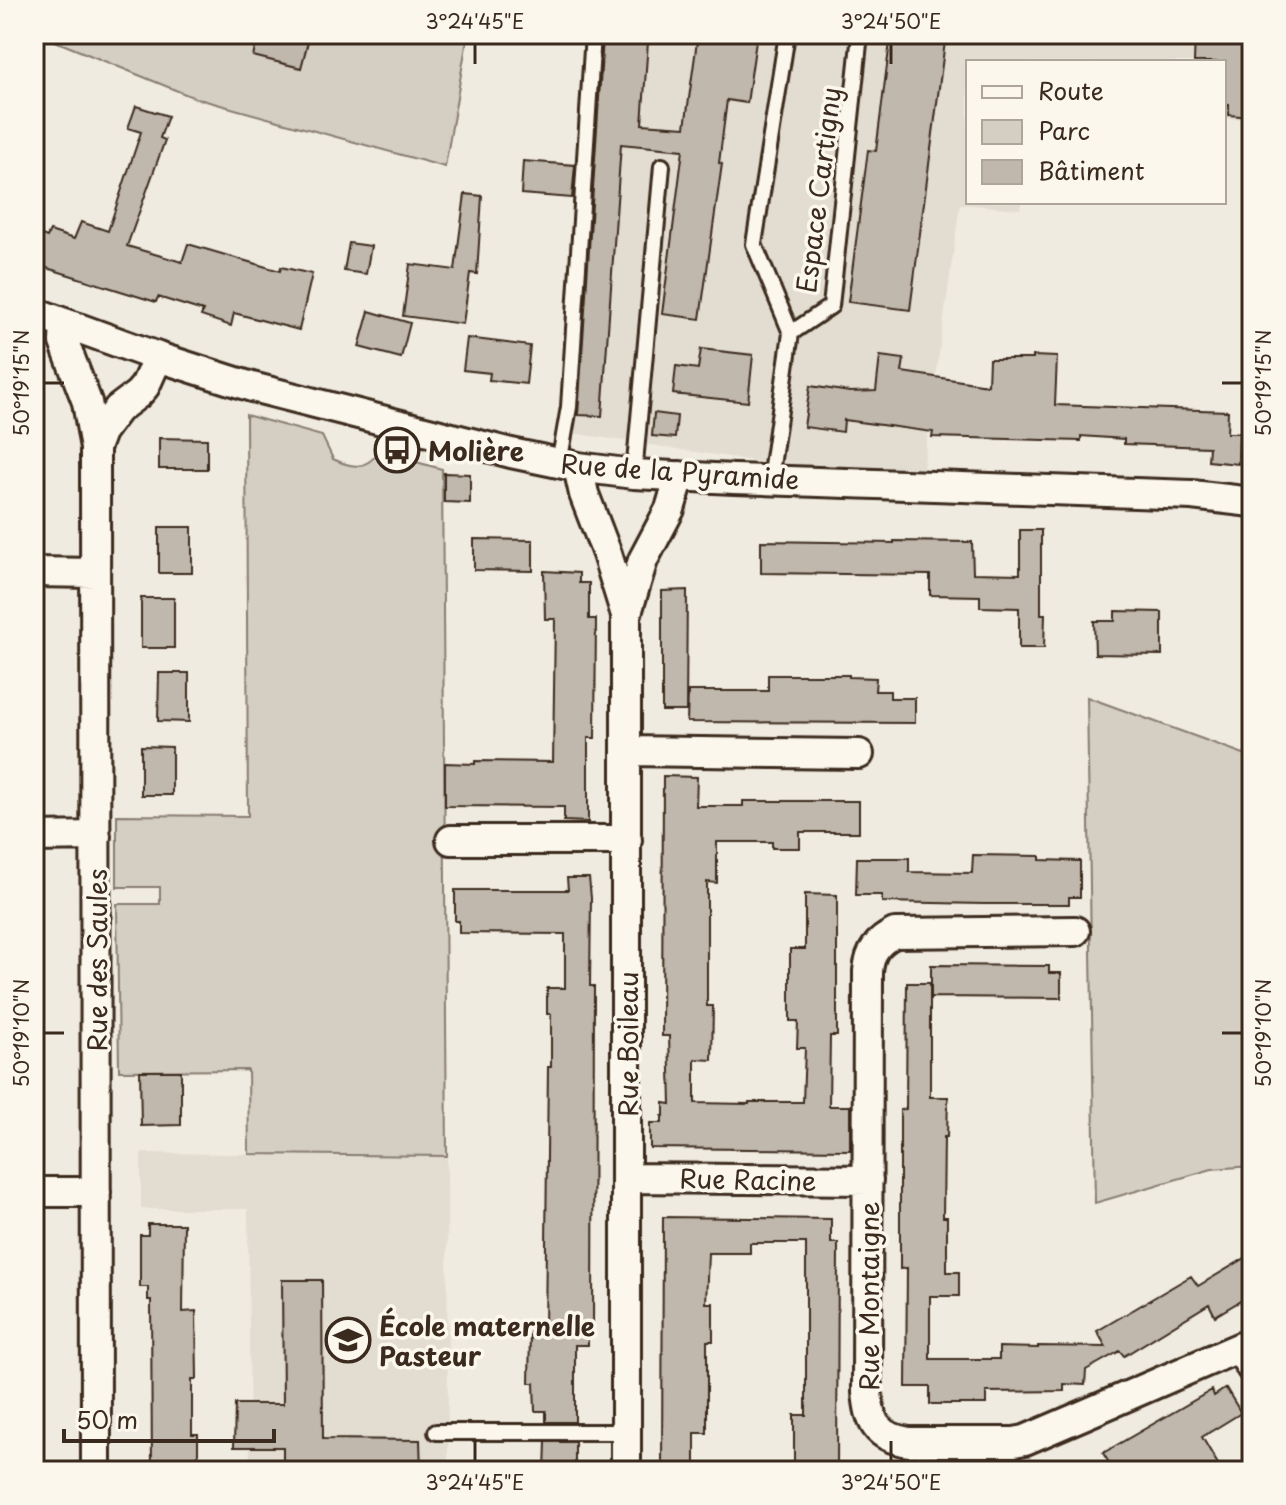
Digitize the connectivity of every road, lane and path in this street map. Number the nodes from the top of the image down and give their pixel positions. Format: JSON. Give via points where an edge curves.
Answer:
{"nodes":[{"id":1,"x":593,"y":34,"type":"edge"},
{"id":2,"x":787,"y":34,"type":"edge"},
{"id":3,"x":860,"y":34,"type":"edge"},
{"id":4,"x":662,"y":166,"type":"dead end"},
{"id":5,"x":34,"y":312,"type":"edge"},
{"id":6,"x":65,"y":323,"type":"junction"},
{"id":7,"x":791,"y":333,"type":"junction"},
{"id":8,"x":158,"y":357,"type":"junction"},
{"id":9,"x":95,"y":448,"type":"junction"},
{"id":10,"x":568,"y":466,"type":"junction"},
{"id":11,"x":634,"y":474,"type":"junction"},
{"id":12,"x":680,"y":476,"type":"junction"},
{"id":13,"x":770,"y":480,"type":"junction"},
{"id":14,"x":1252,"y":502,"type":"edge"},
{"id":15,"x":34,"y":572,"type":"edge"},
{"id":16,"x":95,"y":573,"type":"junction"},
{"id":17,"x":626,"y":616,"type":"junction"},
{"id":18,"x":627,"y":751,"type":"junction"},
{"id":19,"x":859,"y":754,"type":"dead end"},
{"id":20,"x":96,"y":836,"type":"junction"},
{"id":21,"x":34,"y":837,"type":"edge"},
{"id":22,"x":451,"y":840,"type":"dead end"},
{"id":23,"x":627,"y":840,"type":"junction"},
{"id":24,"x":1075,"y":931,"type":"dead end"},
{"id":25,"x":627,"y":1178,"type":"junction"},
{"id":26,"x":868,"y":1180,"type":"junction"},
{"id":27,"x":34,"y":1192,"type":"edge"},
{"id":28,"x":96,"y":1192,"type":"junction"},
{"id":29,"x":1248,"y":1353,"type":"edge"},
{"id":30,"x":436,"y":1432,"type":"dead end"},
{"id":31,"x":627,"y":1432,"type":"junction"},
{"id":32,"x":96,"y":1471,"type":"edge"},
{"id":33,"x":626,"y":1471,"type":"edge"}],
"edges":[{"from":1,"to":10,"type":"lane"},
{"from":2,"to":7,"type":"lane","name":"Espace Cartigny","via":[[754,244]]},
{"from":3,"to":7,"type":"lane","name":"Espace Cartigny","via":[[831,306]]},
{"from":4,"to":11,"type":"lane"},
{"from":5,"to":6,"type":"street","name":"Rue de la Pyramide"},
{"from":6,"to":8,"type":"street","name":"Rue de la Pyramide"},
{"from":6,"to":9,"type":"street","name":"Rue des Saules","via":[[64,342],[87,402]]},
{"from":7,"to":13,"type":"lane"},
{"from":8,"to":9,"type":"street","name":"Rue des Saules","via":[[145,386],[118,409]]},
{"from":8,"to":10,"type":"street","name":"Rue de la Pyramide","via":[[252,387]]},
{"from":9,"to":16,"type":"street","name":"Rue des Saules"},
{"from":10,"to":11,"type":"street","name":"Rue de la Pyramide"},
{"from":10,"to":17,"type":"street","name":"Rue Boileau","via":[[584,494]]},
{"from":11,"to":12,"type":"street","name":"Rue de la Pyramide"},
{"from":12,"to":13,"type":"street","name":"Rue de la Pyramide"},
{"from":12,"to":17,"type":"street","name":"Rue Boileau","via":[[670,509],[643,560]]},
{"from":13,"to":14,"type":"street","name":"Rue de la Pyramide","via":[[1192,495]]},
{"from":15,"to":16,"type":"street"},
{"from":16,"to":20,"type":"street","name":"Rue des Saules"},
{"from":17,"to":18,"type":"street","name":"Rue Boileau"},
{"from":18,"to":19,"type":"street"},
{"from":18,"to":23,"type":"street","name":"Rue Boileau"},
{"from":20,"to":21,"type":"street"},
{"from":20,"to":28,"type":"street","name":"Rue des Saules"},
{"from":22,"to":23,"type":"street"},
{"from":23,"to":25,"type":"street","name":"Rue Boileau"},
{"from":24,"to":26,"type":"street","name":"Rue Montaigne","via":[[906,932],[877,944],[868,971]]},
{"from":25,"to":26,"type":"street","name":"Rue Racine"},
{"from":25,"to":31,"type":"street","name":"Rue Boileau"},
{"from":26,"to":29,"type":"street","name":"Rue Montaigne","via":[[867,1392],[879,1431],[897,1440],[1025,1440]]},
{"from":27,"to":28,"type":"street"},
{"from":28,"to":32,"type":"street","name":"Rue des Saules"},
{"from":30,"to":31,"type":"lane"},
{"from":31,"to":33,"type":"street","name":"Rue Boileau"}]}
